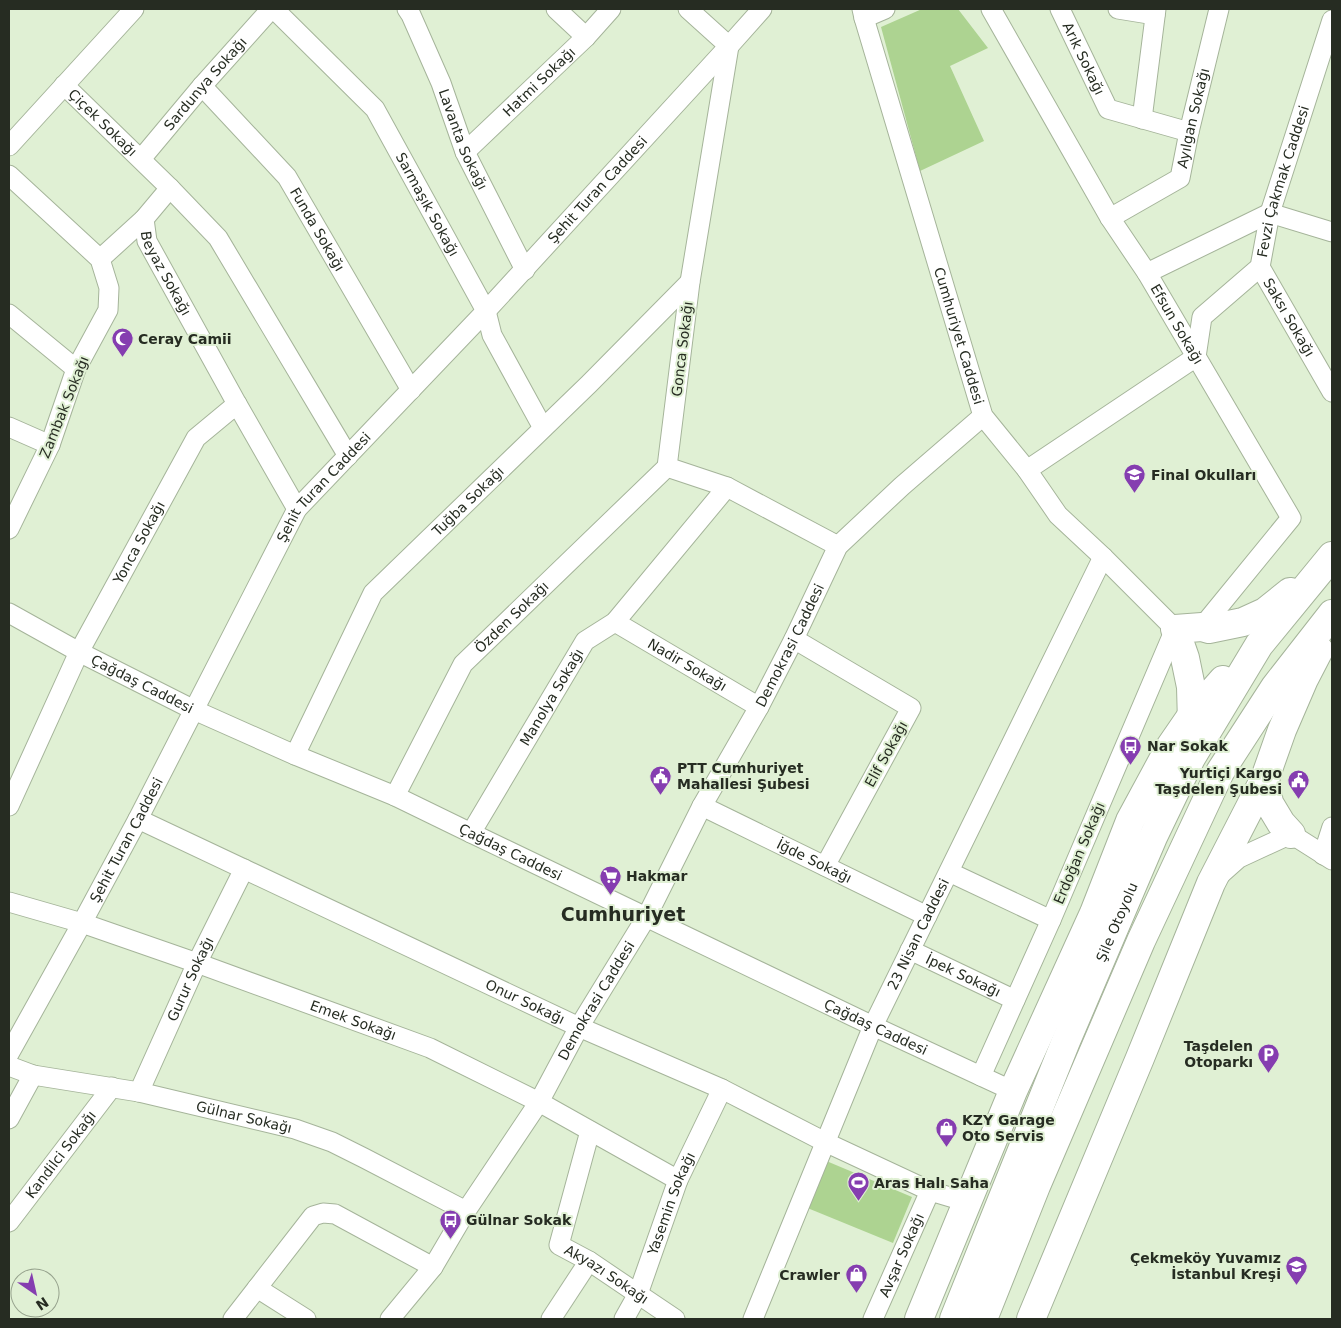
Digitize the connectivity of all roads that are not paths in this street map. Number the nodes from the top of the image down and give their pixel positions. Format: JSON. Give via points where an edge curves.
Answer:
{"nodes":[{"id":1,"x":134,"y":9,"type":"edge"},
{"id":2,"x":272,"y":9,"type":"edge"},
{"id":3,"x":407,"y":9,"type":"edge"},
{"id":4,"x":556,"y":9,"type":"edge"},
{"id":5,"x":611,"y":9,"type":"edge"},
{"id":6,"x":688,"y":9,"type":"edge"},
{"id":7,"x":762,"y":9,"type":"edge"},
{"id":8,"x":885,"y":9,"type":"edge"},
{"id":9,"x":991,"y":9,"type":"edge"},
{"id":10,"x":1060,"y":9,"type":"edge"},
{"id":11,"x":1118,"y":9,"type":"edge"},
{"id":12,"x":1220,"y":9,"type":"edge"},
{"id":13,"x":1155,"y":12,"type":"edge"},
{"id":14,"x":863,"y":13,"type":"edge"},
{"id":15,"x":1332,"y":20,"type":"edge"},
{"id":16,"x":586,"y":37,"type":"junction"},
{"id":17,"x":730,"y":46,"type":"junction"},
{"id":18,"x":64,"y":85,"type":"junction"},
{"id":19,"x":202,"y":86,"type":"junction"},
{"id":20,"x":1142,"y":118,"type":"junction"},
{"id":21,"x":1189,"y":132,"type":"junction"},
{"id":22,"x":9,"y":146,"type":"edge"},
{"id":23,"x":465,"y":152,"type":"junction"},
{"id":24,"x":141,"y":160,"type":"junction"},
{"id":25,"x":9,"y":175,"type":"edge"},
{"id":26,"x":170,"y":188,"type":"junction"},
{"id":27,"x":1270,"y":214,"type":"junction"},
{"id":28,"x":144,"y":218,"type":"junction"},
{"id":29,"x":1110,"y":218,"type":"junction"},
{"id":30,"x":1332,"y":232,"type":"edge"},
{"id":31,"x":100,"y":259,"type":"junction"},
{"id":32,"x":1260,"y":267,"type":"junction"},
{"id":33,"x":525,"y":270,"type":"junction"},
{"id":34,"x":1147,"y":273,"type":"junction"},
{"id":35,"x":690,"y":282,"type":"junction"},
{"id":36,"x":486,"y":311,"type":"junction"},
{"id":37,"x":9,"y":314,"type":"edge"},
{"id":38,"x":1196,"y":357,"type":"junction"},
{"id":39,"x":76,"y":369,"type":"junction"},
{"id":40,"x":411,"y":390,"type":"junction"},
{"id":41,"x":1332,"y":392,"type":"edge"},
{"id":42,"x":237,"y":404,"type":"junction"},
{"id":43,"x":982,"y":416,"type":"junction"},
{"id":44,"x":9,"y":427,"type":"edge"},
{"id":45,"x":543,"y":428,"type":"junction"},
{"id":46,"x":50,"y":445,"type":"junction"},
{"id":47,"x":348,"y":456,"type":"junction"},
{"id":48,"x":667,"y":467,"type":"junction"},
{"id":49,"x":1027,"y":470,"type":"junction"},
{"id":50,"x":727,"y":487,"type":"junction"},
{"id":51,"x":298,"y":509,"type":"junction"},
{"id":52,"x":9,"y":529,"type":"edge"},
{"id":53,"x":838,"y":546,"type":"junction"},
{"id":54,"x":1103,"y":557,"type":"junction"},
{"id":55,"x":1329,"y":560,"type":"edge"},
{"id":56,"x":9,"y":613,"type":"edge"},
{"id":57,"x":1332,"y":614,"type":"edge"},
{"id":58,"x":615,"y":622,"type":"junction"},
{"id":59,"x":1332,"y":624,"type":"edge"},
{"id":60,"x":1202,"y":627,"type":"junction"},
{"id":61,"x":1174,"y":629,"type":"junction"},
{"id":62,"x":794,"y":639,"type":"junction"},
{"id":63,"x":1259,"y":645,"type":"junction"},
{"id":64,"x":79,"y":652,"type":"junction"},
{"id":65,"x":759,"y":707,"type":"junction"},
{"id":66,"x":194,"y":710,"type":"junction"},
{"id":67,"x":1192,"y":715,"type":"junction"},
{"id":68,"x":295,"y":755,"type":"junction"},
{"id":69,"x":1191,"y":758,"type":"junction"},
{"id":70,"x":1265,"y":778,"type":"junction"},
{"id":71,"x":395,"y":796,"type":"junction"},
{"id":72,"x":9,"y":806,"type":"edge"},
{"id":73,"x":702,"y":806,"type":"junction"},
{"id":74,"x":138,"y":819,"type":"junction"},
{"id":75,"x":1332,"y":827,"type":"edge"},
{"id":76,"x":471,"y":834,"type":"junction"},
{"id":77,"x":1291,"y":834,"type":"junction"},
{"id":78,"x":1328,"y":858,"type":"edge"},
{"id":79,"x":825,"y":866,"type":"junction"},
{"id":80,"x":244,"y":869,"type":"junction"},
{"id":81,"x":949,"y":872,"type":"junction"},
{"id":82,"x":1211,"y":883,"type":"junction"},
{"id":83,"x":9,"y":902,"type":"edge"},
{"id":84,"x":647,"y":916,"type":"junction"},
{"id":85,"x":927,"y":916,"type":"junction"},
{"id":86,"x":1051,"y":920,"type":"junction"},
{"id":87,"x":82,"y":923,"type":"junction"},
{"id":88,"x":910,"y":950,"type":"junction"},
{"id":89,"x":197,"y":963,"type":"junction"},
{"id":90,"x":1015,"y":1000,"type":"junction"},
{"id":91,"x":873,"y":1026,"type":"junction"},
{"id":92,"x":579,"y":1027,"type":"junction"},
{"id":93,"x":9,"y":1054,"type":"edge"},
{"id":94,"x":9,"y":1066,"type":"edge"},
{"id":95,"x":34,"y":1074,"type":"junction"},
{"id":96,"x":981,"y":1076,"type":"junction"},
{"id":97,"x":112,"y":1087,"type":"junction"},
{"id":98,"x":722,"y":1089,"type":"junction"},
{"id":99,"x":1013,"y":1091,"type":"junction"},
{"id":100,"x":139,"y":1092,"type":"junction"},
{"id":101,"x":539,"y":1102,"type":"junction"},
{"id":102,"x":9,"y":1119,"type":"edge"},
{"id":103,"x":590,"y":1131,"type":"junction"},
{"id":104,"x":825,"y":1142,"type":"junction"},
{"id":105,"x":678,"y":1180,"type":"junction"},
{"id":106,"x":930,"y":1191,"type":"junction"},
{"id":107,"x":967,"y":1202,"type":"junction"},
{"id":108,"x":466,"y":1211,"type":"junction"},
{"id":109,"x":9,"y":1222,"type":"edge"},
{"id":110,"x":589,"y":1261,"type":"junction"},
{"id":111,"x":433,"y":1267,"type":"junction"},
{"id":112,"x":256,"y":1288,"type":"junction"},
{"id":113,"x":638,"y":1294,"type":"junction"},
{"id":114,"x":233,"y":1319,"type":"edge"},
{"id":115,"x":306,"y":1319,"type":"edge"},
{"id":116,"x":390,"y":1319,"type":"edge"},
{"id":117,"x":552,"y":1319,"type":"edge"},
{"id":118,"x":624,"y":1319,"type":"edge"},
{"id":119,"x":675,"y":1319,"type":"edge"},
{"id":120,"x":753,"y":1319,"type":"edge"},
{"id":121,"x":873,"y":1319,"type":"edge"},
{"id":122,"x":918,"y":1319,"type":"edge"},
{"id":123,"x":954,"y":1319,"type":"edge"},
{"id":124,"x":983,"y":1319,"type":"edge"},
{"id":125,"x":1030,"y":1319,"type":"edge"}],
"edges":[{"from":1,"to":18,"type":"street"},
{"from":2,"to":19,"type":"street","name":"Sardunya Sokağı"},
{"from":2,"to":36,"type":"street","name":"Sarmaşık Sokağı","via":[[374,109]]},
{"from":3,"to":23,"type":"street","name":"Lavanta Sokağı","via":[[441,83]]},
{"from":4,"to":16,"type":"street"},
{"from":5,"to":16,"type":"street","name":"Hatmi Sokağı"},
{"from":6,"to":17,"type":"street"},
{"from":7,"to":17,"type":"street","name":"Şehit Turan Caddesi"},
{"from":8,"to":14,"type":"street"},
{"from":9,"to":29,"type":"street","name":"Efsun Sokağı"},
{"from":10,"to":20,"type":"street","name":"Arık Sokağı","via":[[1108,109]]},
{"from":11,"to":13,"type":"street"},
{"from":12,"to":21,"type":"street","name":"Ayılgan Sokağı"},
{"from":13,"to":20,"type":"street"},
{"from":14,"to":43,"type":"street","name":"Cumhuriyet Caddesi"},
{"from":15,"to":27,"type":"street","name":"Fevzi Çakmak Caddesi"},
{"from":16,"to":23,"type":"street","name":"Hatmi Sokağı"},
{"from":17,"to":33,"type":"street","name":"Şehit Turan Caddesi"},
{"from":17,"to":35,"type":"street","name":"Gonca Sokağı"},
{"from":18,"to":22,"type":"street"},
{"from":18,"to":24,"type":"street","name":"Çiçek Sokağı"},
{"from":19,"to":24,"type":"street","name":"Sardunya Sokağı"},
{"from":19,"to":40,"type":"street","name":"Funda Sokağı","via":[[287,177]]},
{"from":20,"to":21,"type":"street"},
{"from":21,"to":29,"type":"street","name":"Ayılgan Sokağı","via":[[1180,178]]},
{"from":23,"to":33,"type":"street","name":"Lavanta Sokağı"},
{"from":24,"to":26,"type":"street","name":"Çiçek Sokağı"},
{"from":25,"to":31,"type":"street"},
{"from":26,"to":28,"type":"street"},
{"from":26,"to":47,"type":"street","name":"Çiçek Sokağı","via":[[218,238]]},
{"from":27,"to":30,"type":"street"},
{"from":27,"to":32,"type":"street","name":"Fevzi Çakmak Caddesi"},
{"from":27,"to":34,"type":"street"},
{"from":28,"to":31,"type":"street"},
{"from":28,"to":42,"type":"street","name":"Beyaz Sokağı","via":[[146,241]]},
{"from":29,"to":34,"type":"street","name":"Efsun Sokağı"},
{"from":31,"to":39,"type":"street","name":"Zambak Sokağı","via":[[109,288],[108,310]]},
{"from":32,"to":38,"type":"street","name":"Fevzi Çakmak Caddesi","via":[[1202,317]]},
{"from":32,"to":41,"type":"street","name":"Saksı Sokağı"},
{"from":33,"to":36,"type":"street","name":"Şehit Turan Caddesi"},
{"from":34,"to":38,"type":"street","name":"Efsun Sokağı"},
{"from":35,"to":45,"type":"street","name":"Tuğba Sokağı"},
{"from":35,"to":48,"type":"street","name":"Gonca Sokağı"},
{"from":36,"to":40,"type":"street","name":"Şehit Turan Caddesi"},
{"from":36,"to":45,"type":"street","name":"Sarmaşık Sokağı","via":[[492,335]]},
{"from":37,"to":39,"type":"street"},
{"from":38,"to":49,"type":"street"},
{"from":38,"to":60,"type":"street","name":"Efsun Sokağı","via":[[1291,518]]},
{"from":39,"to":46,"type":"street","name":"Zambak Sokağı"},
{"from":40,"to":47,"type":"street","name":"Şehit Turan Caddesi"},
{"from":42,"to":51,"type":"street"},
{"from":42,"to":64,"type":"street","name":"Yonca Sokağı","via":[[196,438]]},
{"from":43,"to":49,"type":"street","name":"Cumhuriyet Caddesi"},
{"from":43,"to":53,"type":"street","name":"Demokrasi Caddesi"},
{"from":44,"to":46,"type":"street"},
{"from":45,"to":68,"type":"street","name":"Tuğba Sokağı","via":[[373,593]]},
{"from":46,"to":52,"type":"street","name":"Zambak Sokağı"},
{"from":47,"to":51,"type":"street","name":"Şehit Turan Caddesi"},
{"from":48,"to":50,"type":"street"},
{"from":48,"to":71,"type":"street","name":"Özden Sokağı","via":[[463,664]]},
{"from":49,"to":54,"type":"street","name":"Cumhuriyet Caddesi","via":[[1058,515]]},
{"from":50,"to":53,"type":"street"},
{"from":50,"to":58,"type":"street","name":"Manolya Sokağı"},
{"from":51,"to":66,"type":"street","name":"Şehit Turan Caddesi"},
{"from":53,"to":62,"type":"street","name":"Demokrasi Caddesi"},
{"from":54,"to":61,"type":"street","name":"Cumhuriyet Caddesi"},
{"from":54,"to":81,"type":"street","name":"23 Nisan Caddesi"},
{"from":55,"to":60,"type":"highway","via":[[1265,612],[1243,622],[1209,629]]},
{"from":55,"to":63,"type":"highway","name":"Şile Otoyolu"},
{"from":56,"to":64,"type":"street","name":"Çağdaş Caddesi"},
{"from":57,"to":124,"type":"highway","via":[[1275,687],[1220,772],[1141,942]]},
{"from":58,"to":65,"type":"street","name":"Nadir Sokağı"},
{"from":58,"to":76,"type":"street","name":"Manolya Sokağı","via":[[585,641]]},
{"from":59,"to":70,"type":"highway","via":[[1304,679]]},
{"from":60,"to":61,"type":"highway"},
{"from":61,"to":67,"type":"highway","via":[[1192,687]]},
{"from":61,"to":86,"type":"street","name":"Erdoğan Sokağı"},
{"from":62,"to":65,"type":"street","name":"Demokrasi Caddesi"},
{"from":62,"to":79,"type":"street","name":"Elif Sokağı","via":[[911,708]]},
{"from":63,"to":67,"type":"highway"},
{"from":63,"to":69,"type":"highway","name":"Şile Otoyolu"},
{"from":64,"to":66,"type":"street","name":"Çağdaş Caddesi"},
{"from":64,"to":72,"type":"street","name":"Yonca Sokağı"},
{"from":65,"to":73,"type":"street","name":"Demokrasi Caddesi"},
{"from":66,"to":68,"type":"street","name":"Çağdaş Caddesi"},
{"from":66,"to":74,"type":"street","name":"Şehit Turan Caddesi"},
{"from":67,"to":69,"type":"highway"},
{"from":67,"to":99,"type":"highway","via":[[1170,747],[1130,821],[1094,913]]},
{"from":68,"to":71,"type":"street","name":"Çağdaş Caddesi"},
{"from":69,"to":123,"type":"highway","name":"Şile Otoyolu","via":[[1153,837],[1066,1041]]},
{"from":70,"to":77,"type":"highway","via":[[1269,803]]},
{"from":70,"to":82,"type":"highway"},
{"from":71,"to":76,"type":"street","name":"Çağdaş Caddesi"},
{"from":73,"to":79,"type":"street","name":"İğde Sokağı"},
{"from":73,"to":84,"type":"street","name":"Demokrasi Caddesi"},
{"from":74,"to":80,"type":"street","name":"Onur Sokağı"},
{"from":74,"to":87,"type":"street","name":"Şehit Turan Caddesi"},
{"from":75,"to":78,"type":"street"},
{"from":76,"to":84,"type":"street","name":"Çağdaş Caddesi"},
{"from":77,"to":78,"type":"street"},
{"from":77,"to":82,"type":"street","via":[[1239,858]]},
{"from":79,"to":85,"type":"street","name":"İğde Sokağı"},
{"from":80,"to":89,"type":"street","name":"Gurur Sokağı"},
{"from":80,"to":92,"type":"street","name":"Onur Sokağı"},
{"from":81,"to":85,"type":"street","name":"23 Nisan Caddesi"},
{"from":81,"to":86,"type":"street"},
{"from":82,"to":125,"type":"highway"},
{"from":83,"to":87,"type":"street","name":"Emek Sokağı"},
{"from":84,"to":91,"type":"street","name":"Çağdaş Caddesi"},
{"from":84,"to":92,"type":"street","name":"Demokrasi Caddesi"},
{"from":85,"to":88,"type":"street","name":"23 Nisan Caddesi"},
{"from":86,"to":90,"type":"street","name":"Erdoğan Sokağı"},
{"from":87,"to":89,"type":"street","name":"Emek Sokağı"},
{"from":87,"to":93,"type":"street","name":"Şehit Turan Caddesi"},
{"from":88,"to":90,"type":"street","name":"İpek Sokağı"},
{"from":88,"to":91,"type":"street","name":"23 Nisan Caddesi"},
{"from":89,"to":100,"type":"street","name":"Gurur Sokağı"},
{"from":89,"to":101,"type":"street","name":"Emek Sokağı","via":[[430,1048]]},
{"from":90,"to":96,"type":"street","name":"Erdoğan Sokağı"},
{"from":91,"to":96,"type":"street","name":"Çağdaş Caddesi"},
{"from":91,"to":104,"type":"street","name":"23 Nisan Caddesi"},
{"from":92,"to":98,"type":"street","name":"Onur Sokağı"},
{"from":92,"to":101,"type":"street","name":"Demokrasi Caddesi"},
{"from":94,"to":95,"type":"street","name":"Gülnar Sokağı"},
{"from":95,"to":97,"type":"street","name":"Gülnar Sokağı"},
{"from":95,"to":102,"type":"street"},
{"from":96,"to":99,"type":"street","name":"Çağdaş Caddesi"},
{"from":97,"to":100,"type":"street","name":"Gülnar Sokağı"},
{"from":97,"to":109,"type":"street","name":"Kandilci Sokağı"},
{"from":98,"to":104,"type":"street","name":"Onur Sokağı"},
{"from":98,"to":105,"type":"street","name":"Yasemin Sokağı"},
{"from":99,"to":107,"type":"highway"},
{"from":100,"to":108,"type":"street","name":"Gülnar Sokağı","via":[[296,1129],[332,1142]]},
{"from":101,"to":103,"type":"street","name":"Emek Sokağı"},
{"from":101,"to":108,"type":"street","name":"Demokrasi Caddesi"},
{"from":103,"to":105,"type":"street","name":"Emek Sokağı"},
{"from":103,"to":110,"type":"street","name":"Akyazı Sokağı","via":[[559,1245]]},
{"from":104,"to":106,"type":"street","name":"Onur Sokağı"},
{"from":104,"to":120,"type":"street","name":"23 Nisan Caddesi"},
{"from":105,"to":113,"type":"street","name":"Yasemin Sokağı"},
{"from":106,"to":107,"type":"street","name":"Onur Sokağı"},
{"from":106,"to":121,"type":"street","name":"Avşar Sokağı"},
{"from":107,"to":122,"type":"highway"},
{"from":108,"to":111,"type":"street","name":"Demokrasi Caddesi"},
{"from":110,"to":113,"type":"street","name":"Akyazı Sokağı"},
{"from":110,"to":117,"type":"street"},
{"from":111,"to":112,"type":"street","via":[[335,1214],[323,1213],[313,1216]]},
{"from":111,"to":116,"type":"street","name":"Demokrasi Caddesi"},
{"from":112,"to":114,"type":"street"},
{"from":112,"to":115,"type":"street"},
{"from":113,"to":118,"type":"street","name":"Yasemin Sokağı"},
{"from":113,"to":119,"type":"street","name":"Akyazı Sokağı"}]}
